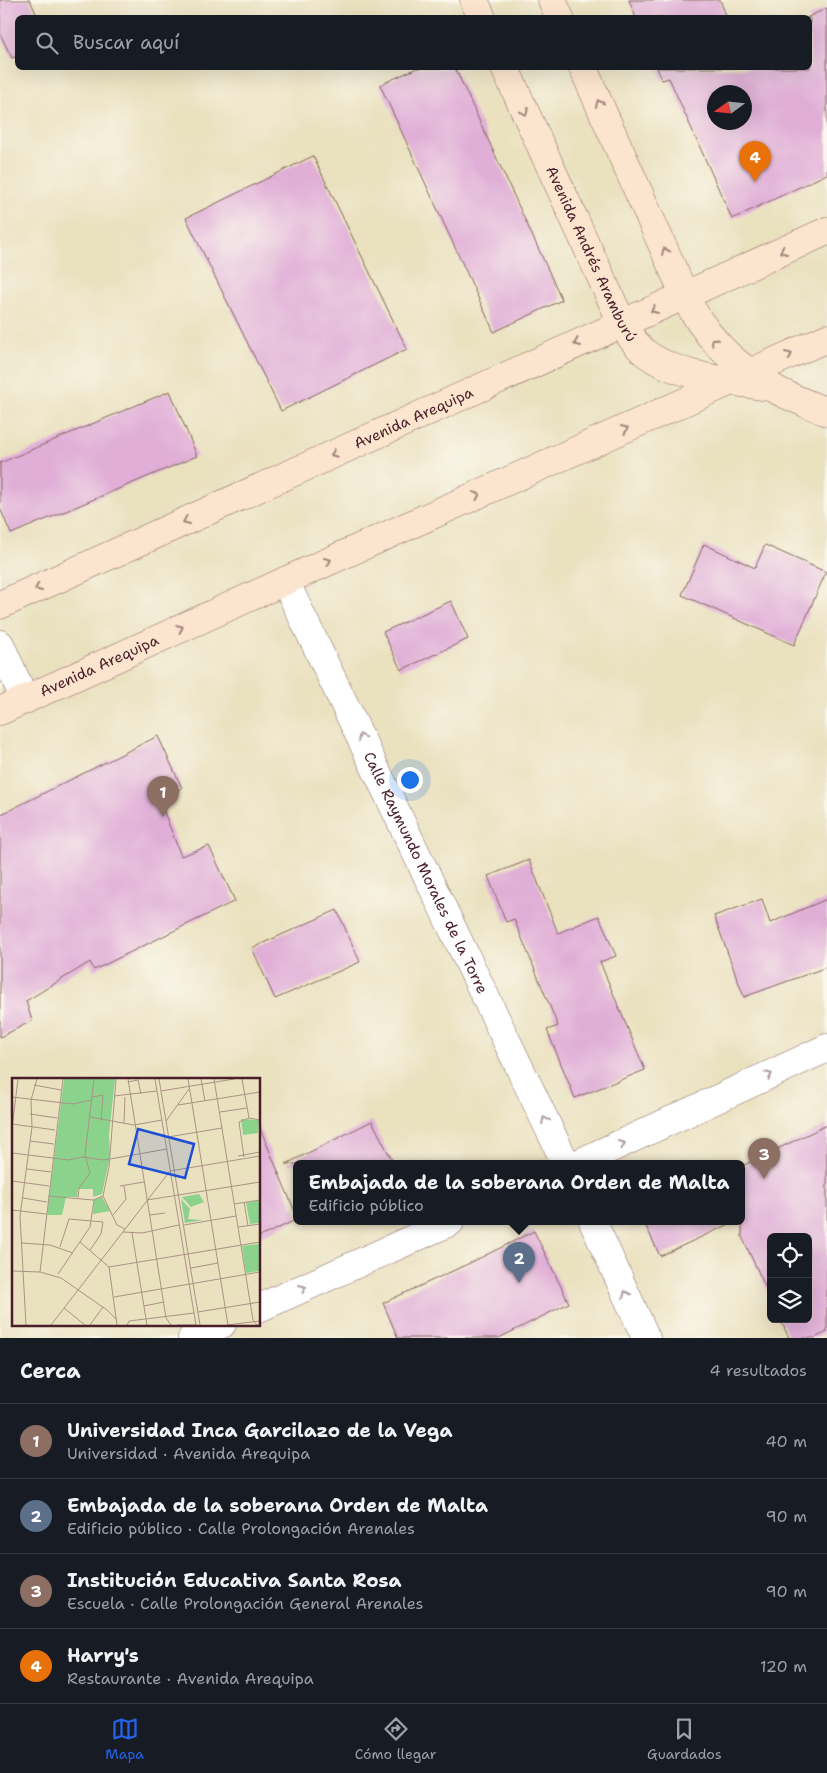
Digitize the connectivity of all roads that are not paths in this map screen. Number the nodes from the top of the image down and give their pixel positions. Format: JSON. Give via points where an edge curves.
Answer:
{"nodes":[{"id":1,"x":474,"y":0,"type":"edge"},
{"id":2,"x":552,"y":0,"type":"edge"},
{"id":3,"x":481,"y":15,"type":"edge"},
{"id":4,"x":559,"y":15,"type":"edge"},
{"id":5,"x":506,"y":70,"type":"edge"},
{"id":6,"x":584,"y":70,"type":"edge"},
{"id":7,"x":827,"y":231,"type":"edge"},
{"id":8,"x":685,"y":296,"type":"junction"},
{"id":9,"x":622,"y":323,"type":"junction"},
{"id":10,"x":827,"y":338,"type":"edge"},
{"id":11,"x":751,"y":381,"type":"junction"},
{"id":12,"x":827,"y":412,"type":"edge"},
{"id":13,"x":285,"y":580,"type":"junction"},
{"id":14,"x":0,"y":605,"type":"edge"},
{"id":15,"x":0,"y":644,"type":"edge"},
{"id":16,"x":25,"y":700,"type":"junction"},
{"id":17,"x":0,"y":711,"type":"edge"},
{"id":18,"x":827,"y":1048,"type":"edge"},
{"id":19,"x":564,"y":1160,"type":"edge"},
{"id":20,"x":586,"y":1160,"type":"edge"},
{"id":21,"x":443,"y":1225,"type":"edge"},
{"id":22,"x":594,"y":1225,"type":"edge"},
{"id":23,"x":260,"y":1308,"type":"edge"},
{"id":24,"x":218,"y":1326,"type":"edge"},
{"id":25,"x":192,"y":1338,"type":"edge"},
{"id":26,"x":646,"y":1338,"type":"edge"}],
"edges":[{"from":1,"to":3,"type":"main road"},
{"from":2,"to":4,"type":"main road"},
{"from":5,"to":9,"type":"main road","name":"Avenida Andrés Aramburú","one_way":true},
{"from":8,"to":6,"type":"main road","one_way":true},
{"from":7,"to":8,"type":"main road","name":"Avenida Arequipa","one_way":true},
{"from":8,"to":9,"type":"main road","name":"Avenida Arequipa","one_way":true},
{"from":11,"to":8,"type":"main road","one_way":true,"via":[[715,342]]},
{"from":9,"to":11,"type":"main road","name":"Avenida Andrés Aramburú","via":[[640,349],[661,363],[700,376]]},
{"from":9,"to":14,"type":"main road","name":"Avenida Arequipa","one_way":true},
{"from":11,"to":10,"type":"main road","name":"Avenida Arequipa","one_way":true},
{"from":11,"to":12,"type":"main road"},
{"from":13,"to":11,"type":"main road","name":"Avenida Arequipa","one_way":true},
{"from":16,"to":13,"type":"main road","name":"Avenida Arequipa","one_way":true},
{"from":19,"to":13,"type":"street","name":"Calle Raymundo Morales de la Torre","one_way":true},
{"from":15,"to":16,"type":"street"},
{"from":16,"to":17,"type":"main road","name":"Avenida Arequipa"},
{"from":20,"to":18,"type":"street","one_way":true},
{"from":23,"to":21,"type":"street","one_way":true},
{"from":26,"to":22,"type":"street","one_way":true},
{"from":24,"to":25,"type":"street"}]}
